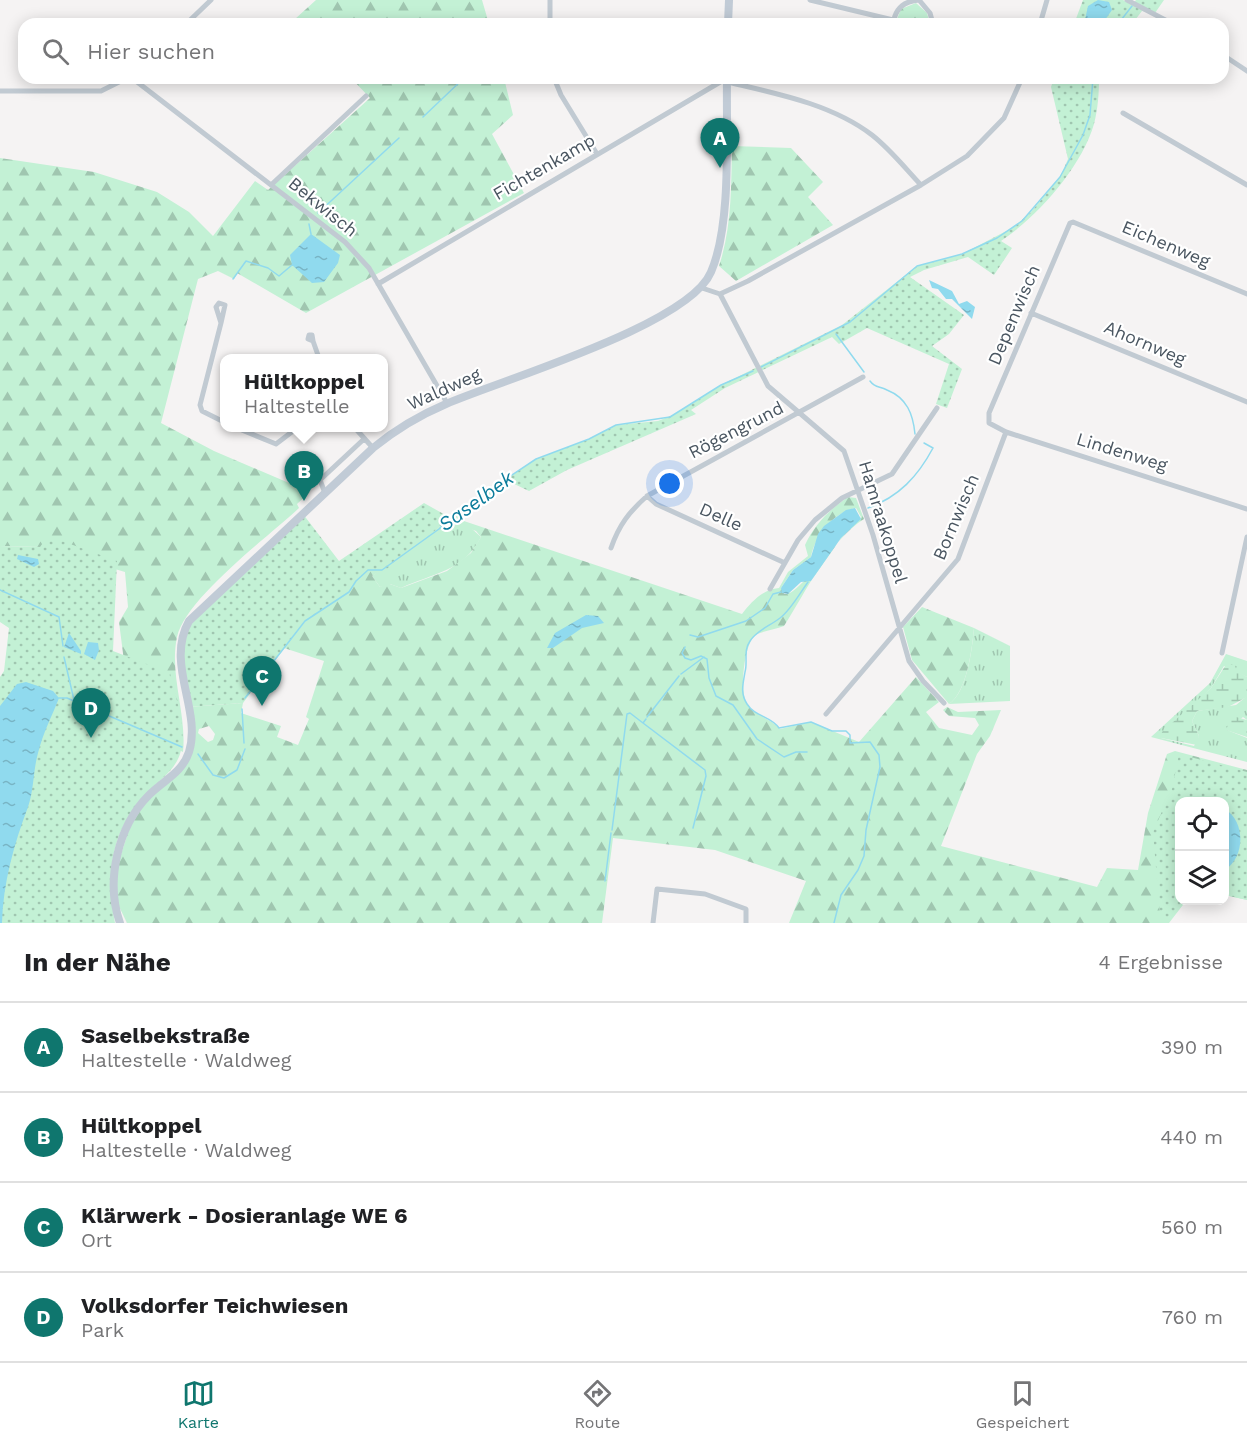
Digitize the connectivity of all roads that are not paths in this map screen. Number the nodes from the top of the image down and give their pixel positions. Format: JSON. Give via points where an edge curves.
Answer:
{"nodes":[{"id":1,"x":211,"y":0,"type":"edge"},
{"id":2,"x":550,"y":0,"type":"edge"},
{"id":3,"x":729,"y":0,"type":"edge"},
{"id":4,"x":810,"y":0,"type":"edge"},
{"id":5,"x":919,"y":0,"type":"edge"},
{"id":6,"x":1047,"y":0,"type":"edge"},
{"id":7,"x":1127,"y":0,"type":"edge"},
{"id":8,"x":192,"y":18,"type":"edge"},
{"id":9,"x":550,"y":18,"type":"edge"},
{"id":10,"x":729,"y":18,"type":"edge"},
{"id":11,"x":878,"y":18,"type":"edge"},
{"id":12,"x":895,"y":18,"type":"edge"},
{"id":13,"x":931,"y":18,"type":"edge"},
{"id":14,"x":1042,"y":18,"type":"edge"},
{"id":15,"x":1161,"y":18,"type":"edge"},
{"id":16,"x":1229,"y":59,"type":"edge"},
{"id":17,"x":1247,"y":71,"type":"edge"},
{"id":18,"x":117,"y":84,"type":"edge"},
{"id":19,"x":138,"y":84,"type":"edge"},
{"id":20,"x":556,"y":84,"type":"edge"},
{"id":21,"x":717,"y":84,"type":"edge"},
{"id":22,"x":727,"y":84,"type":"edge"},
{"id":23,"x":736,"y":84,"type":"edge"},
{"id":24,"x":1019,"y":84,"type":"edge"},
{"id":25,"x":0,"y":92,"type":"edge"},
{"id":26,"x":366,"y":96,"type":"dead end"},
{"id":27,"x":1123,"y":113,"type":"dead end"},
{"id":28,"x":597,"y":154,"type":"junction"},
{"id":29,"x":1247,"y":184,"type":"edge"},
{"id":30,"x":271,"y":185,"type":"junction"},
{"id":31,"x":921,"y":185,"type":"junction"},
{"id":32,"x":1073,"y":222,"type":"joint"},
{"id":33,"x":378,"y":284,"type":"junction"},
{"id":34,"x":702,"y":288,"type":"junction"},
{"id":35,"x":720,"y":294,"type":"junction"},
{"id":36,"x":1247,"y":294,"type":"edge"},
{"id":37,"x":1031,"y":313,"type":"junction"},
{"id":38,"x":221,"y":323,"type":"dead end"},
{"id":39,"x":313,"y":341,"type":"dead end"},
{"id":40,"x":318,"y":354,"type":"edge"},
{"id":41,"x":863,"y":377,"type":"dead end"},
{"id":42,"x":1247,"y":402,"type":"edge"},
{"id":43,"x":447,"y":403,"type":"junction"},
{"id":44,"x":937,"y":408,"type":"dead end"},
{"id":45,"x":800,"y":415,"type":"junction"},
{"id":46,"x":220,"y":419,"type":"edge"},
{"id":47,"x":989,"y":423,"type":"joint"},
{"id":48,"x":246,"y":432,"type":"edge"},
{"id":49,"x":292,"y":432,"type":"edge"},
{"id":50,"x":359,"y":432,"type":"edge"},
{"id":51,"x":1006,"y":432,"type":"junction"},
{"id":52,"x":364,"y":438,"type":"junction"},
{"id":53,"x":372,"y":448,"type":"junction"},
{"id":54,"x":857,"y":490,"type":"junction"},
{"id":55,"x":325,"y":493,"type":"junction"},
{"id":56,"x":647,"y":496,"type":"junction"},
{"id":57,"x":1247,"y":509,"type":"edge"},
{"id":58,"x":1247,"y":537,"type":"edge"},
{"id":59,"x":611,"y":548,"type":"dead end"},
{"id":60,"x":785,"y":563,"type":"junction"},
{"id":61,"x":770,"y":589,"type":"dead end"},
{"id":62,"x":898,"y":627,"type":"junction"},
{"id":63,"x":1222,"y":653,"type":"dead end"},
{"id":64,"x":944,"y":703,"type":"dead end"},
{"id":65,"x":826,"y":714,"type":"dead end"},
{"id":66,"x":120,"y":923,"type":"edge"},
{"id":67,"x":653,"y":923,"type":"edge"},
{"id":68,"x":746,"y":923,"type":"edge"}],
"edges":[{"from":1,"to":8,"type":"street"},
{"from":2,"to":9,"type":"street"},
{"from":3,"to":10,"type":"main road"},
{"from":4,"to":11,"type":"street"},
{"from":5,"to":12,"type":"street","via":[[900,7]]},
{"from":5,"to":13,"type":"street"},
{"from":6,"to":14,"type":"street"},
{"from":7,"to":15,"type":"street"},
{"from":16,"to":17,"type":"street"},
{"from":18,"to":25,"type":"street","via":[[101,91]]},
{"from":19,"to":30,"type":"street","name":"Bekwisch"},
{"from":20,"to":28,"type":"street"},
{"from":21,"to":28,"type":"street","name":"Fichtenkamp"},
{"from":22,"to":34,"type":"main road","name":"Waldweg","via":[[724,224],[711,273]]},
{"from":23,"to":31,"type":"street","via":[[846,119],[885,147]]},
{"from":24,"to":31,"type":"street","via":[[1004,118],[986,140]]},
{"from":26,"to":30,"type":"street"},
{"from":27,"to":29,"type":"street"},
{"from":28,"to":33,"type":"street","name":"Fichtenkamp"},
{"from":30,"to":33,"type":"street","name":"Bekwisch","via":[[345,242]]},
{"from":31,"to":35,"type":"street","via":[[786,262]]},
{"from":32,"to":36,"type":"street","name":"Eichenweg"},
{"from":32,"to":37,"type":"street","name":"Depenwisch"},
{"from":33,"to":43,"type":"street","name":"Bekwisch"},
{"from":34,"to":35,"type":"street"},
{"from":34,"to":43,"type":"main road","name":"Waldweg","via":[[681,306],[639,328]]},
{"from":35,"to":45,"type":"street","name":"Hamraakoppel","via":[[768,386]]},
{"from":37,"to":42,"type":"street","name":"Ahornweg"},
{"from":37,"to":47,"type":"street","name":"Depenwisch","via":[[989,413]]},
{"from":38,"to":46,"type":"street","via":[[201,409]]},
{"from":39,"to":40,"type":"street"},
{"from":41,"to":45,"type":"street","name":"Rögengrund"},
{"from":43,"to":53,"type":"main road","name":"Waldweg"},
{"from":44,"to":54,"type":"street","via":[[897,469]]},
{"from":45,"to":54,"type":"street","name":"Hamraakoppel","via":[[844,451]]},
{"from":45,"to":56,"type":"street","name":"Rögengrund","via":[[693,468]]},
{"from":47,"to":51,"type":"street","name":"Lindenweg"},
{"from":48,"to":49,"type":"street","via":[[272,443],[279,443]]},
{"from":50,"to":52,"type":"street"},
{"from":51,"to":57,"type":"street","name":"Lindenweg"},
{"from":51,"to":62,"type":"street","name":"Bornwisch","via":[[958,559]]},
{"from":52,"to":53,"type":"street"},
{"from":52,"to":55,"type":"street","via":[[320,480]]},
{"from":53,"to":55,"type":"main road","name":"Waldweg"},
{"from":54,"to":60,"type":"street","via":[[815,520]]},
{"from":54,"to":62,"type":"street","name":"Hamraakoppel"},
{"from":55,"to":66,"type":"main road","name":"Waldweg","via":[[200,609],[185,628],[181,659],[190,749],[180,770],[148,796],[126,830],[113,885]]},
{"from":56,"to":59,"type":"street","name":"Rögengrund","via":[[629,512]]},
{"from":56,"to":60,"type":"street","name":"Delle","via":[[656,504]]},
{"from":58,"to":63,"type":"street"},
{"from":60,"to":61,"type":"street"},
{"from":62,"to":64,"type":"street","name":"Hamraakoppel","via":[[909,661]]},
{"from":62,"to":65,"type":"street","name":"Bornwisch"},
{"from":67,"to":68,"type":"street","via":[[657,889],[705,894],[746,909]]}]}
